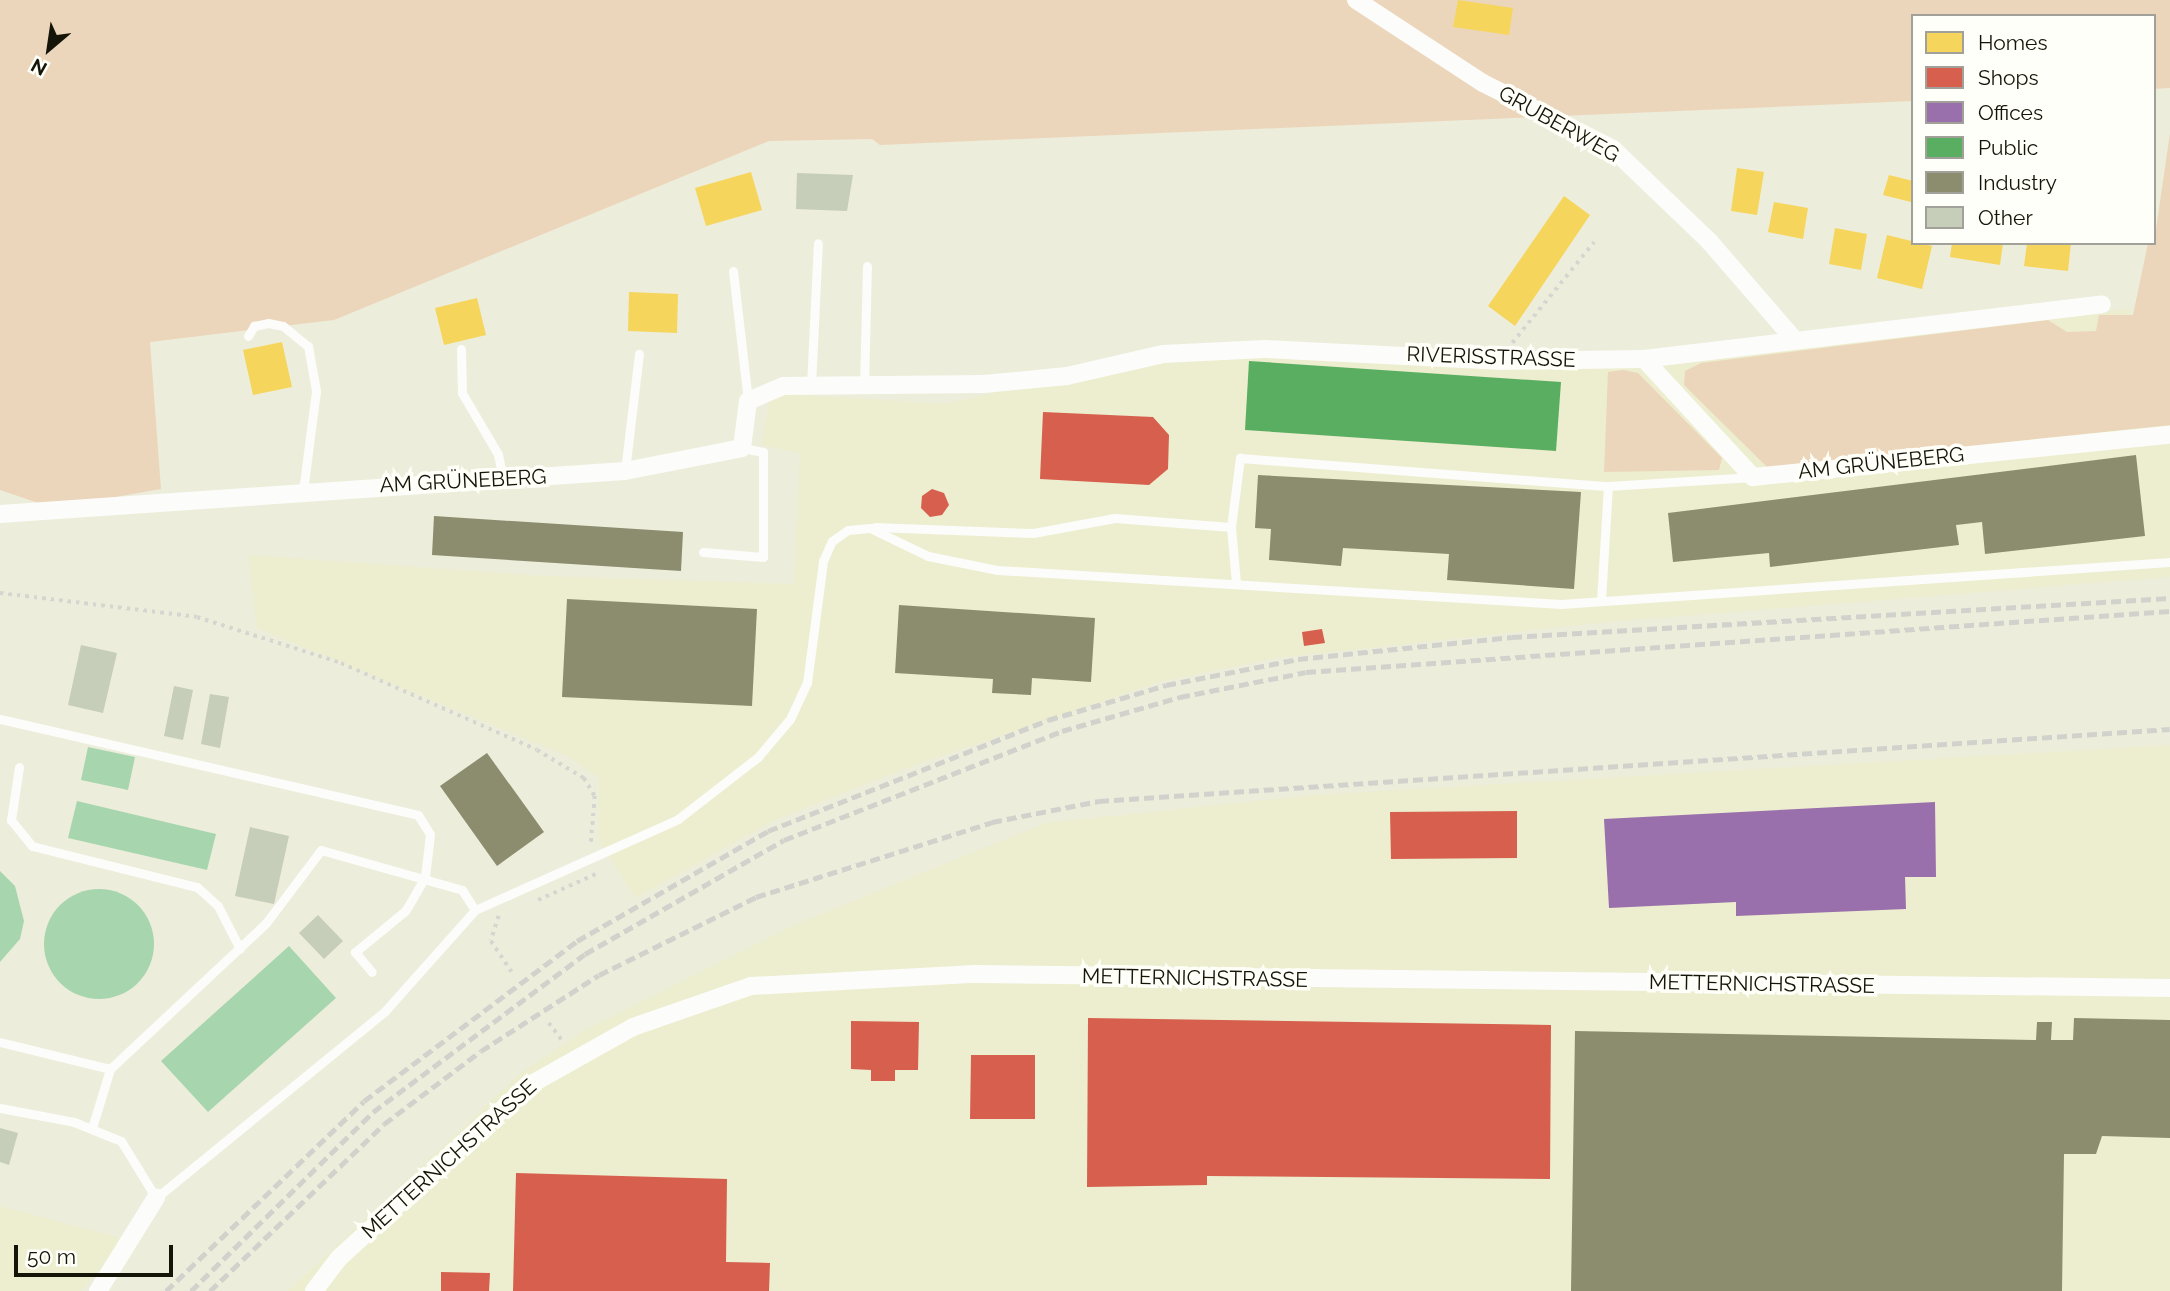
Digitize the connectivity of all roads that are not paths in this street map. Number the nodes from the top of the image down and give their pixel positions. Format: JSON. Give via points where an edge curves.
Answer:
{"nodes":[{"id":1,"x":1356,"y":0,"type":"edge"},
{"id":2,"x":818,"y":243,"type":"dead end"},
{"id":3,"x":867,"y":266,"type":"dead end"},
{"id":4,"x":733,"y":271,"type":"dead end"},
{"id":5,"x":2102,"y":304,"type":"dead end"},
{"id":6,"x":248,"y":336,"type":"dead end"},
{"id":7,"x":1794,"y":339,"type":"junction"},
{"id":8,"x":461,"y":349,"type":"dead end"},
{"id":9,"x":639,"y":354,"type":"dead end"},
{"id":10,"x":1644,"y":359,"type":"junction"},
{"id":11,"x":811,"y":385,"type":"junction"},
{"id":12,"x":872,"y":390,"type":"junction"},
{"id":13,"x":748,"y":401,"type":"junction"},
{"id":14,"x":2170,"y":435,"type":"edge"},
{"id":15,"x":742,"y":448,"type":"junction"},
{"id":16,"x":625,"y":471,"type":"junction"},
{"id":17,"x":1752,"y":477,"type":"junction"},
{"id":18,"x":503,"y":479,"type":"junction"},
{"id":19,"x":1608,"y":486,"type":"junction"},
{"id":20,"x":303,"y":491,"type":"junction"},
{"id":21,"x":0,"y":514,"type":"edge"},
{"id":22,"x":870,"y":527,"type":"junction"},
{"id":23,"x":1231,"y":527,"type":"junction"},
{"id":24,"x":703,"y":552,"type":"dead end"},
{"id":25,"x":2170,"y":562,"type":"edge"},
{"id":26,"x":1236,"y":583,"type":"junction"},
{"id":27,"x":1601,"y":601,"type":"junction"},
{"id":28,"x":0,"y":719,"type":"edge"},
{"id":29,"x":19,"y":767,"type":"dead end"},
{"id":30,"x":425,"y":877,"type":"junction"},
{"id":31,"x":475,"y":910,"type":"junction"},
{"id":32,"x":240,"y":948,"type":"junction"},
{"id":33,"x":372,"y":972,"type":"dead end"},
{"id":34,"x":2170,"y":988,"type":"edge"},
{"id":35,"x":0,"y":1042,"type":"edge"},
{"id":36,"x":110,"y":1069,"type":"junction"},
{"id":37,"x":0,"y":1108,"type":"edge"},
{"id":38,"x":92,"y":1128,"type":"junction"},
{"id":39,"x":156,"y":1198,"type":"junction"},
{"id":40,"x":318,"y":1286,"type":"edge"},
{"id":41,"x":98,"y":1291,"type":"edge"}],
"edges":[{"from":1,"to":7,"type":"street","name":"GRUBERWEG","via":[[1483,83],[1613,149],[1709,241]]},
{"from":2,"to":11,"type":"lane"},
{"from":3,"to":12,"type":"lane"},
{"from":4,"to":13,"type":"lane"},
{"from":5,"to":7,"type":"street","name":"RIVERISSTRASSE"},
{"from":6,"to":20,"type":"lane","via":[[254,326],[268,323],[283,326],[308,346],[315,419]]},
{"from":7,"to":10,"type":"street","name":"RIVERISSTRASSE"},
{"from":8,"to":18,"type":"lane","via":[[462,393],[498,454]]},
{"from":9,"to":16,"type":"lane"},
{"from":10,"to":12,"type":"street","name":"RIVERISSTRASSE","via":[[1498,361],[1265,349],[1191,352],[1054,378]]},
{"from":10,"to":17,"type":"street"},
{"from":11,"to":12,"type":"street"},
{"from":11,"to":13,"type":"street","via":[[784,386]]},
{"from":13,"to":15,"type":"street"},
{"from":14,"to":17,"type":"street","name":"AM GRÜNEBERG"},
{"from":15,"to":16,"type":"street","name":"AM GRÜNEBERG"},
{"from":15,"to":24,"type":"lane","via":[[763,452],[764,557]]},
{"from":16,"to":18,"type":"street","name":"AM GRÜNEBERG"},
{"from":17,"to":19,"type":"lane"},
{"from":18,"to":20,"type":"street","name":"AM GRÜNEBERG"},
{"from":19,"to":23,"type":"lane","via":[[1240,457]]},
{"from":19,"to":27,"type":"lane"},
{"from":20,"to":21,"type":"street","name":"AM GRÜNEBERG"},
{"from":22,"to":23,"type":"lane","via":[[1033,533],[1115,518]]},
{"from":22,"to":26,"type":"lane","via":[[959,565]]},
{"from":22,"to":31,"type":"lane","via":[[848,530],[827,549],[814,661],[776,738],[704,803]]},
{"from":23,"to":26,"type":"lane"},
{"from":25,"to":27,"type":"lane"},
{"from":26,"to":27,"type":"lane"},
{"from":28,"to":30,"type":"lane","via":[[404,807],[430,834]]},
{"from":29,"to":32,"type":"lane","via":[[12,820],[32,846],[197,887],[218,906]]},
{"from":30,"to":31,"type":"lane","via":[[462,890]]},
{"from":30,"to":32,"type":"lane","via":[[321,850]]},
{"from":30,"to":33,"type":"lane","via":[[405,911],[355,952]]},
{"from":31,"to":39,"type":"lane","via":[[385,1012]]},
{"from":32,"to":36,"type":"lane"},
{"from":34,"to":40,"type":"street","name":"METTERNICHSTRASSE","via":[[836,977],[720,993],[574,1056],[506,1103]]},
{"from":35,"to":36,"type":"lane"},
{"from":36,"to":38,"type":"lane"},
{"from":37,"to":38,"type":"lane"},
{"from":38,"to":39,"type":"lane","via":[[121,1141]]},
{"from":39,"to":41,"type":"street"}]}
